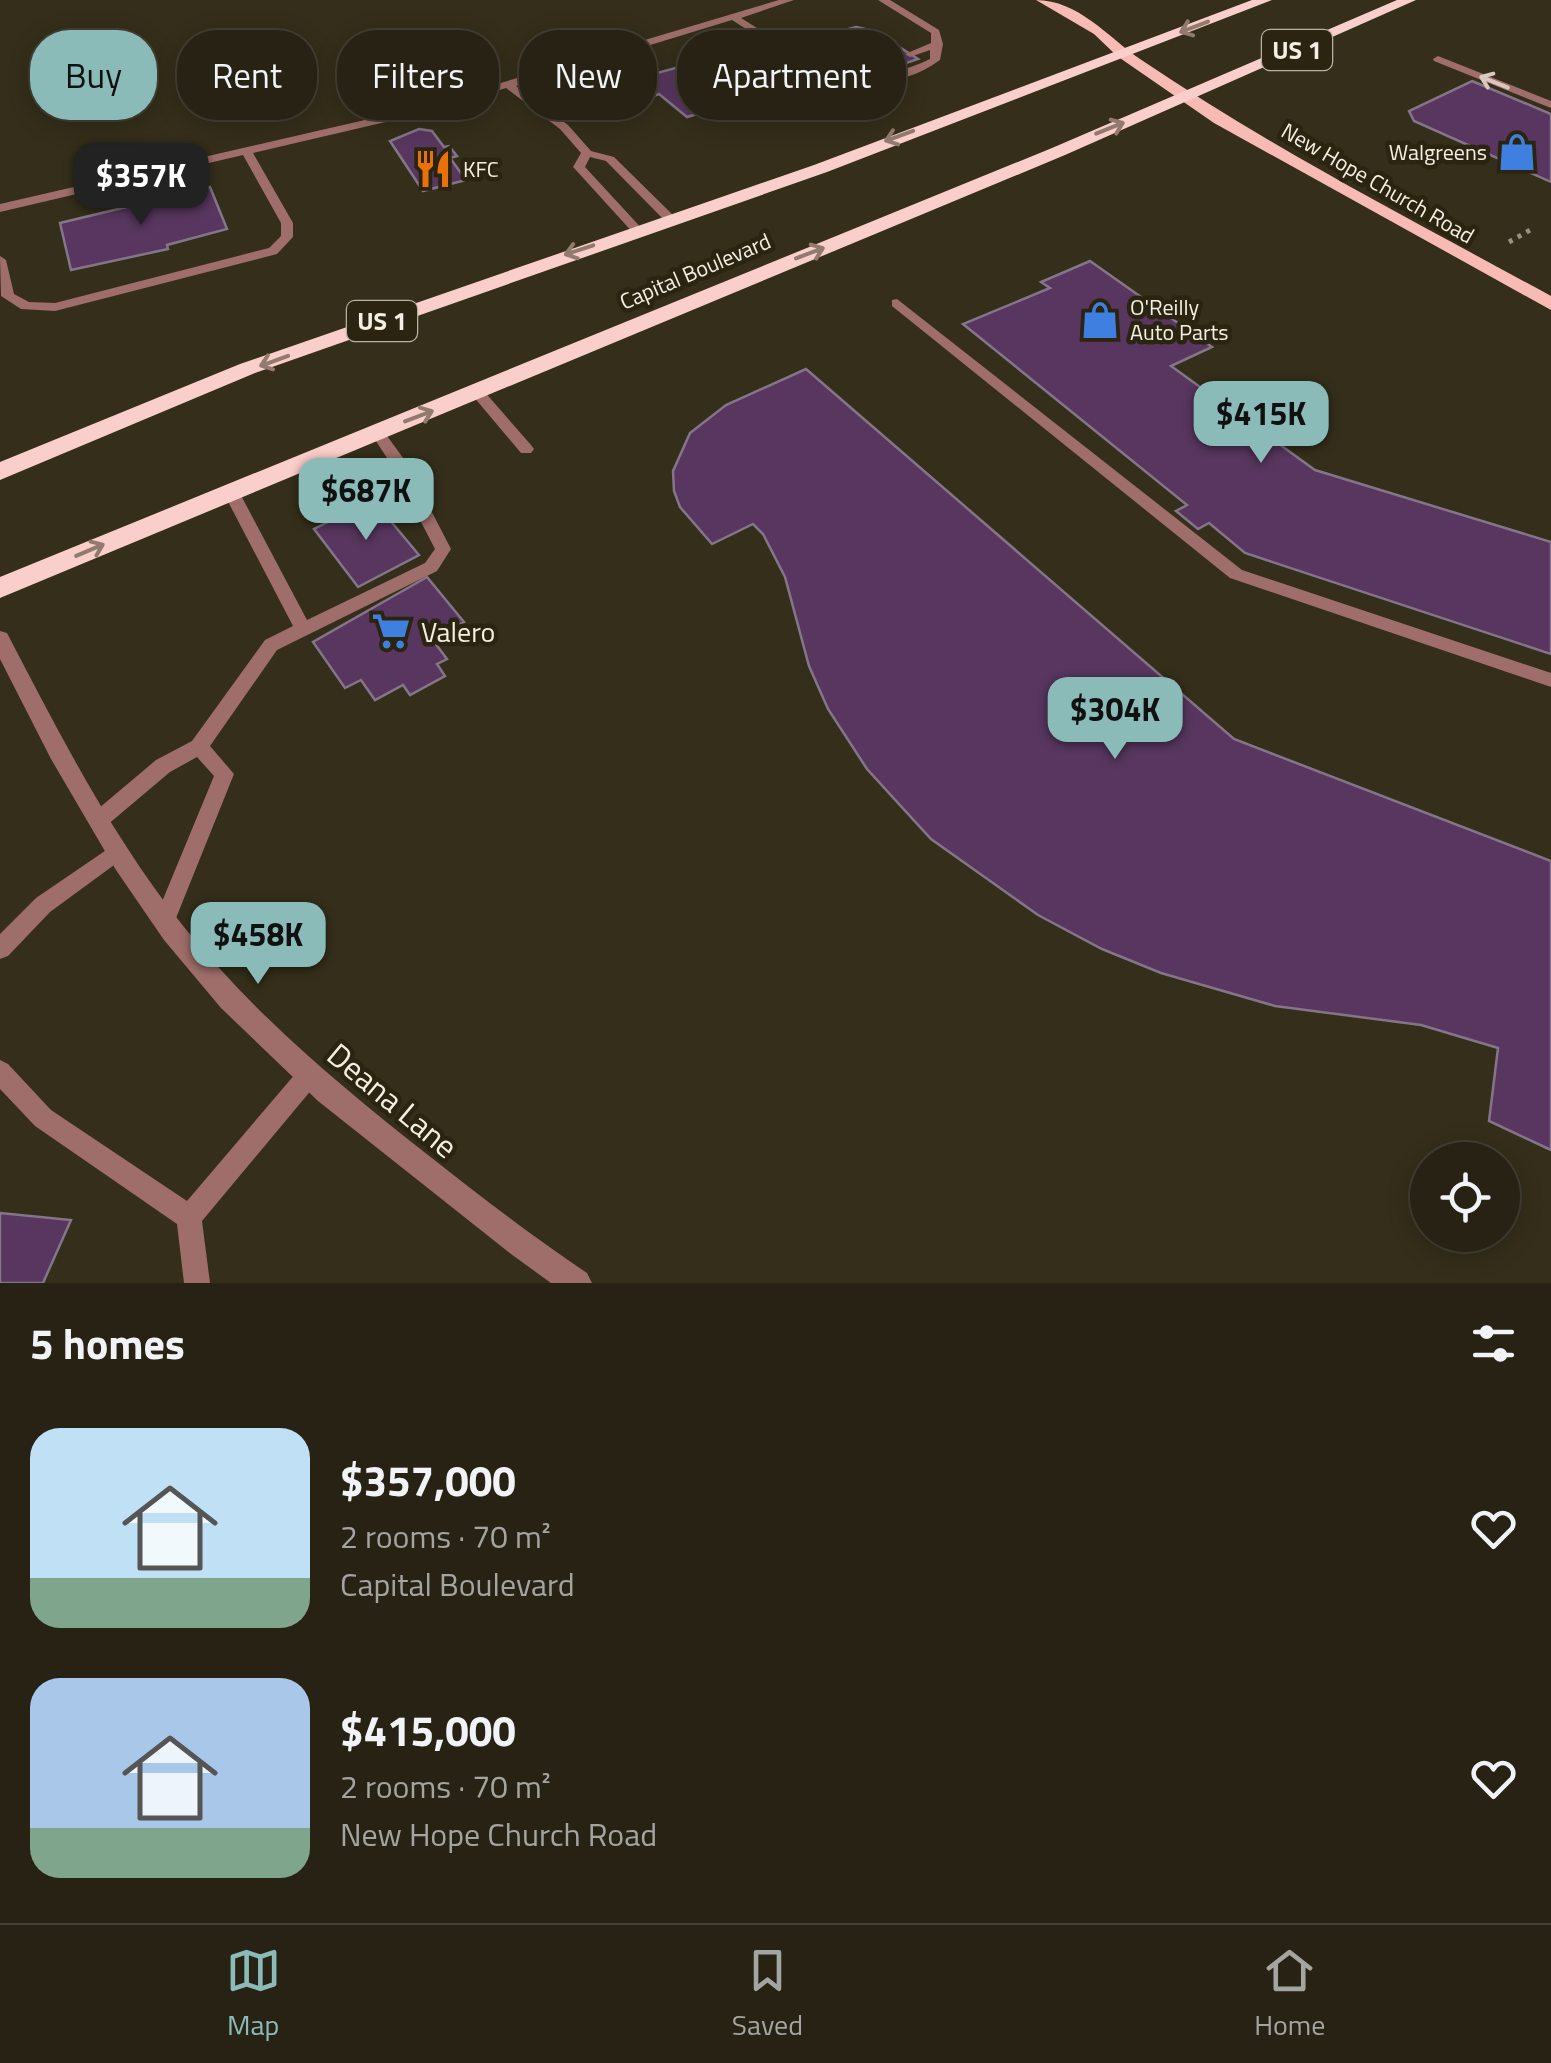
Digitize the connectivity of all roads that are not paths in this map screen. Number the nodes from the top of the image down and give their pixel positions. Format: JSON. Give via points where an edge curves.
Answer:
{"nodes":[{"id":1,"x":789,"y":0,"type":"edge"},
{"id":2,"x":883,"y":0,"type":"edge"},
{"id":3,"x":1042,"y":0,"type":"edge"},
{"id":4,"x":1265,"y":0,"type":"edge"},
{"id":5,"x":1408,"y":0,"type":"edge"},
{"id":6,"x":733,"y":16,"type":"junction"},
{"id":7,"x":756,"y":30,"type":"edge"},
{"id":8,"x":938,"y":44,"type":"junction"},
{"id":9,"x":1122,"y":53,"type":"junction"},
{"id":10,"x":910,"y":54,"type":"dead end"},
{"id":11,"x":1438,"y":59,"type":"dead end"},
{"id":12,"x":906,"y":71,"type":"edge"},
{"id":13,"x":507,"y":84,"type":"junction"},
{"id":14,"x":1184,"y":97,"type":"junction"},
{"id":15,"x":1551,"y":104,"type":"edge"},
{"id":16,"x":247,"y":152,"type":"junction"},
{"id":17,"x":586,"y":153,"type":"junction"},
{"id":18,"x":0,"y":208,"type":"edge"},
{"id":19,"x":672,"y":221,"type":"junction"},
{"id":20,"x":639,"y":232,"type":"junction"},
{"id":21,"x":0,"y":260,"type":"edge"},
{"id":22,"x":897,"y":303,"type":"dead end"},
{"id":23,"x":1551,"y":304,"type":"edge"},
{"id":24,"x":478,"y":393,"type":"junction"},
{"id":25,"x":94,"y":428,"type":"junction"},
{"id":26,"x":377,"y":432,"type":"junction"},
{"id":27,"x":526,"y":450,"type":"dead end"},
{"id":28,"x":0,"y":453,"type":"edge"},
{"id":29,"x":0,"y":472,"type":"edge"},
{"id":30,"x":230,"y":490,"type":"junction"},
{"id":31,"x":0,"y":588,"type":"edge"},
{"id":32,"x":304,"y":628,"type":"junction"},
{"id":33,"x":0,"y":639,"type":"edge"},
{"id":34,"x":1551,"y":680,"type":"edge"},
{"id":35,"x":199,"y":747,"type":"junction"},
{"id":36,"x":99,"y":820,"type":"junction"},
{"id":37,"x":118,"y":851,"type":"junction"},
{"id":38,"x":165,"y":921,"type":"junction"},
{"id":39,"x":0,"y":949,"type":"edge"},
{"id":40,"x":0,"y":1072,"type":"edge"},
{"id":41,"x":310,"y":1074,"type":"junction"},
{"id":42,"x":189,"y":1217,"type":"junction"},
{"id":43,"x":197,"y":1283,"type":"edge"},
{"id":44,"x":577,"y":1283,"type":"edge"}],
"edges":[{"from":1,"to":6,"type":"lane"},
{"from":2,"to":8,"type":"lane","via":[[936,32]]},
{"from":3,"to":9,"type":"main road","name":"New Hope Church Road","via":[[1099,31]]},
{"from":4,"to":9,"type":"highway","name":"Capital Boulevard","number":"US 1","one_way":true},
{"from":5,"to":14,"type":"highway","name":"Capital Boulevard","number":"US 1"},
{"from":6,"to":7,"type":"lane"},
{"from":6,"to":13,"type":"lane"},
{"from":8,"to":10,"type":"lane"},
{"from":8,"to":12,"type":"lane","via":[[935,60]]},
{"from":9,"to":14,"type":"main road","name":"New Hope Church Road"},
{"from":9,"to":19,"type":"highway","name":"Capital Boulevard","number":"US 1","one_way":true},
{"from":15,"to":11,"type":"lane","one_way":true},
{"from":13,"to":16,"type":"lane"},
{"from":13,"to":17,"type":"lane","via":[[564,127]]},
{"from":14,"to":23,"type":"main road","name":"New Hope Church Road"},
{"from":24,"to":14,"type":"highway","name":"Capital Boulevard","number":"US 1","one_way":true},
{"from":16,"to":18,"type":"lane"},
{"from":16,"to":21,"type":"lane","via":[[287,223],[287,237],[273,252],[55,307],[26,306],[8,296]]},
{"from":17,"to":19,"type":"lane","via":[[610,160]]},
{"from":17,"to":20,"type":"lane","via":[[579,167]]},
{"from":19,"to":20,"type":"highway","name":"Capital Boulevard","number":"US 1"},
{"from":20,"to":25,"type":"highway","name":"Capital Boulevard","number":"US 1","one_way":true},
{"from":22,"to":34,"type":"lane","via":[[1236,574]]},
{"from":26,"to":24,"type":"highway","name":"Capital Boulevard","number":"US 1","one_way":true},
{"from":24,"to":27,"type":"lane"},
{"from":25,"to":28,"type":"highway"},
{"from":25,"to":29,"type":"highway","name":"Capital Boulevard","number":"US 1"},
{"from":26,"to":30,"type":"highway","name":"Capital Boulevard","number":"US 1"},
{"from":26,"to":32,"type":"lane","via":[[442,549],[430,567]]},
{"from":31,"to":30,"type":"highway","name":"Capital Boulevard","number":"US 1","one_way":true},
{"from":30,"to":32,"type":"lane"},
{"from":32,"to":35,"type":"lane","via":[[271,645]]},
{"from":33,"to":36,"type":"street","name":"Deana Lane"},
{"from":35,"to":36,"type":"lane","via":[[163,766]]},
{"from":35,"to":38,"type":"lane","via":[[224,774]]},
{"from":36,"to":37,"type":"street","name":"Deana Lane"},
{"from":37,"to":38,"type":"street","name":"Deana Lane"},
{"from":37,"to":39,"type":"lane","via":[[43,905]]},
{"from":38,"to":41,"type":"street","name":"Deana Lane","via":[[260,1030]]},
{"from":40,"to":42,"type":"lane","via":[[43,1118]]},
{"from":41,"to":42,"type":"lane"},
{"from":41,"to":44,"type":"street","name":"Deana Lane","via":[[396,1148]]},
{"from":42,"to":43,"type":"lane"}]}
